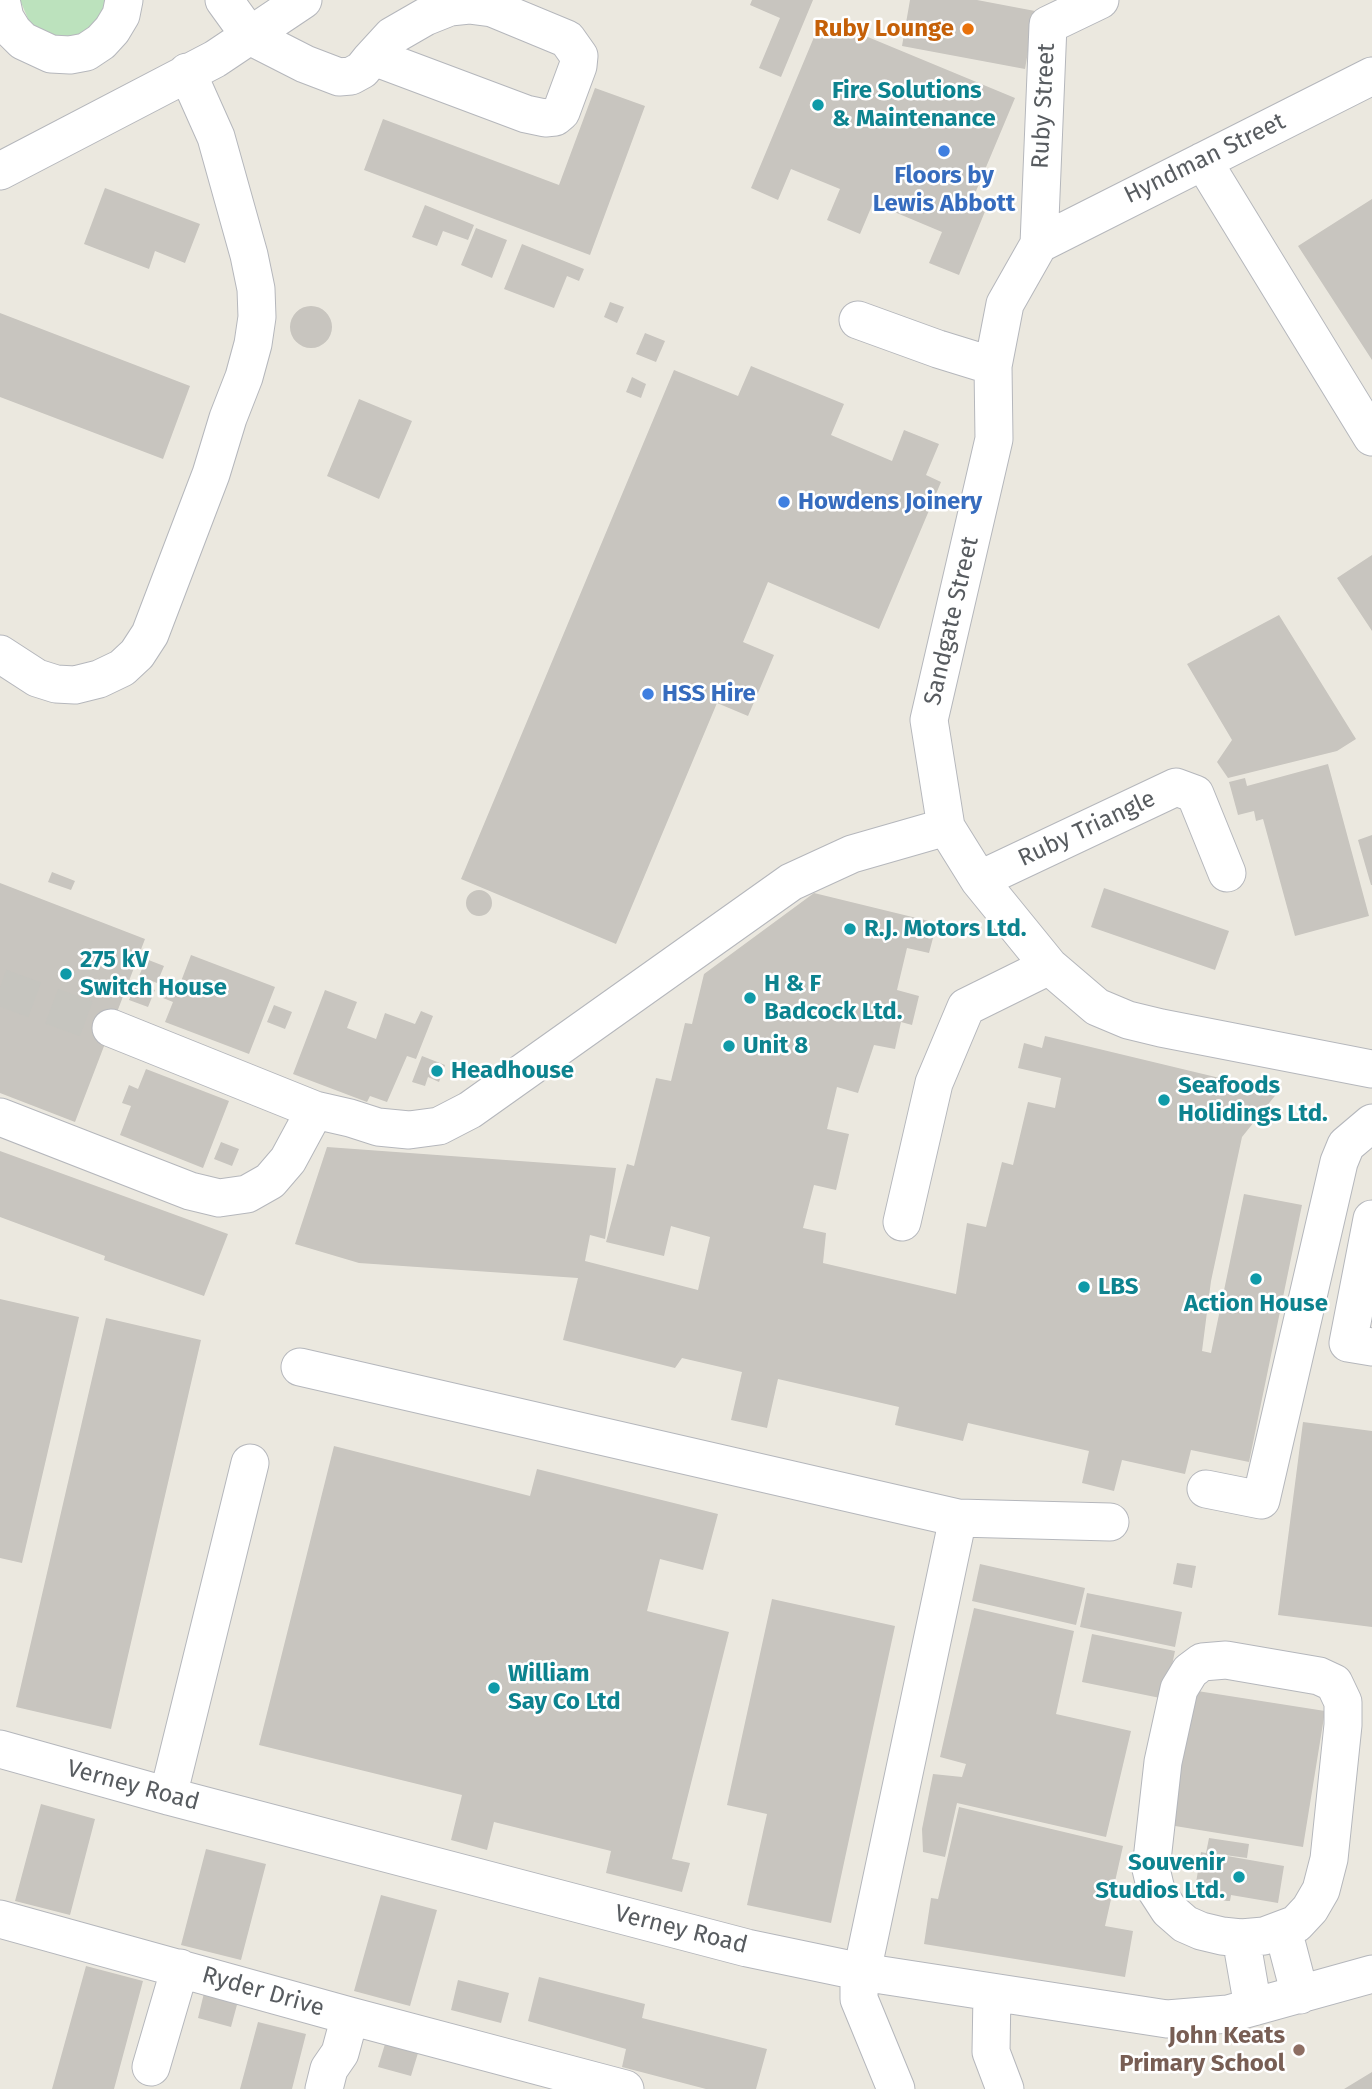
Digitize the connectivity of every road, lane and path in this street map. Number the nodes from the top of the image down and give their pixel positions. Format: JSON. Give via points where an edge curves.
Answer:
{"nodes":[{"id":1,"x":1,"y":0,"type":"edge"},
{"id":2,"x":124,"y":0,"type":"edge"},
{"id":3,"x":225,"y":0,"type":"edge"},
{"id":4,"x":303,"y":0,"type":"edge"},
{"id":5,"x":1100,"y":0,"type":"edge"},
{"id":6,"x":1047,"y":12,"type":"edge"},
{"id":7,"x":250,"y":36,"type":"junction"},
{"id":8,"x":370,"y":60,"type":"junction"},
{"id":9,"x":187,"y":72,"type":"junction"},
{"id":10,"x":1372,"y":76,"type":"edge"},
{"id":11,"x":1203,"y":161,"type":"junction"},
{"id":12,"x":0,"y":171,"type":"edge"},
{"id":13,"x":1039,"y":244,"type":"junction"},
{"id":14,"x":858,"y":320,"type":"dead end"},
{"id":15,"x":993,"y":366,"type":"junction"},
{"id":16,"x":1372,"y":438,"type":"edge"},
{"id":17,"x":0,"y":654,"type":"edge"},
{"id":18,"x":946,"y":827,"type":"junction"},
{"id":19,"x":1227,"y":873,"type":"dead end"},
{"id":20,"x":979,"y":880,"type":"junction"},
{"id":21,"x":1049,"y":966,"type":"junction"},
{"id":22,"x":111,"y":1028,"type":"tunnel mouth"},
{"id":23,"x":1372,"y":1069,"type":"edge"},
{"id":24,"x":315,"y":1110,"type":"junction"},
{"id":25,"x":0,"y":1117,"type":"edge"},
{"id":26,"x":1372,"y":1123,"type":"edge"},
{"id":27,"x":1372,"y":1219,"type":"edge"},
{"id":28,"x":902,"y":1222,"type":"dead end"},
{"id":29,"x":1372,"y":1347,"type":"edge"},
{"id":30,"x":300,"y":1367,"type":"dead end"},
{"id":31,"x":250,"y":1462,"type":"dead end"},
{"id":32,"x":1206,"y":1489,"type":"dead end"},
{"id":33,"x":958,"y":1518,"type":"junction"},
{"id":34,"x":1110,"y":1522,"type":"dead end"},
{"id":35,"x":0,"y":1749,"type":"edge"},
{"id":36,"x":168,"y":1796,"type":"junction"},
{"id":37,"x":0,"y":1919,"type":"edge"},
{"id":38,"x":1283,"y":1930,"type":"junction"},
{"id":39,"x":1241,"y":1938,"type":"junction"},
{"id":40,"x":180,"y":1968,"type":"junction"},
{"id":41,"x":862,"y":1972,"type":"junction"},
{"id":42,"x":1372,"y":1974,"type":"edge"},
{"id":43,"x":992,"y":1993,"type":"junction"},
{"id":44,"x":1300,"y":1995,"type":"junction"},
{"id":45,"x":1253,"y":2007,"type":"junction"},
{"id":46,"x":350,"y":2016,"type":"junction"},
{"id":47,"x":151,"y":2067,"type":"dead end"},
{"id":48,"x":524,"y":2076,"type":"edge"},
{"id":49,"x":324,"y":2089,"type":"edge"},
{"id":50,"x":625,"y":2089,"type":"edge"},
{"id":51,"x":896,"y":2089,"type":"edge"},
{"id":52,"x":1005,"y":2089,"type":"edge"}],
"edges":[{"from":1,"to":2,"type":"street","via":[[5,18],[23,41],[51,54],[70,55],[101,43],[121,15]]},
{"from":3,"to":7,"type":"street"},
{"from":4,"to":7,"type":"street"},
{"from":5,"to":6,"type":"street","name":"Ruby Street"},
{"from":6,"to":13,"type":"street","name":"Ruby Street"},
{"from":7,"to":8,"type":"street","via":[[339,77],[362,70]]},
{"from":7,"to":9,"type":"street"},
{"from":8,"to":8,"type":"street","via":[[391,36],[425,17],[469,5],[492,8],[567,39],[579,56],[579,66],[561,112],[545,118]]},
{"from":9,"to":12,"type":"street"},
{"from":9,"to":17,"type":"street","via":[[216,137],[254,277],[257,317],[244,377],[150,634],[137,654],[122,668],[75,685],[37,678]]},
{"from":10,"to":11,"type":"street","name":"Hyndman Street"},
{"from":11,"to":13,"type":"street","name":"Hyndman Street"},
{"from":11,"to":16,"type":"street"},
{"from":13,"to":15,"type":"street","name":"Sandgate Street","via":[[1005,304]]},
{"from":14,"to":15,"type":"street"},
{"from":15,"to":18,"type":"street","name":"Sandgate Street","via":[[994,439],[929,720]]},
{"from":18,"to":20,"type":"street","name":"Sandgate Street"},
{"from":18,"to":24,"type":"street","via":[[852,854],[792,882],[502,1088],[439,1126],[378,1128]]},
{"from":19,"to":20,"type":"street","name":"Ruby Triangle","via":[[1195,794],[1176,788]]},
{"from":20,"to":21,"type":"street","name":"Sandgate Street"},
{"from":21,"to":23,"type":"street","name":"Sandgate Street","via":[[1097,1007],[1128,1020]]},
{"from":21,"to":28,"type":"street","via":[[966,1007],[934,1083]]},
{"from":22,"to":24,"type":"street"},
{"from":24,"to":25,"type":"street","via":[[288,1160],[270,1181],[247,1194],[219,1198]]},
{"from":26,"to":32,"type":"street","via":[[1346,1145],[1339,1162],[1261,1500]]},
{"from":27,"to":29,"type":"street","via":[[1348,1343]]},
{"from":30,"to":33,"type":"street"},
{"from":31,"to":36,"type":"street"},
{"from":33,"to":34,"type":"street"},
{"from":33,"to":41,"type":"street"},
{"from":35,"to":36,"type":"street","name":"Verney Road"},
{"from":36,"to":41,"type":"street","name":"Verney Road","via":[[747,1948]]},
{"from":37,"to":40,"type":"street","name":"Ryder Drive"},
{"from":38,"to":39,"type":"street"},
{"from":38,"to":39,"type":"street","via":[[1296,1924],[1321,1890],[1329,1859],[1343,1702],[1334,1683],[1320,1676],[1226,1660],[1202,1662],[1179,1689],[1163,1762],[1151,1869],[1156,1890],[1185,1924]]},
{"from":38,"to":44,"type":"street"},
{"from":39,"to":45,"type":"street"},
{"from":40,"to":46,"type":"street","name":"Ryder Drive"},
{"from":40,"to":47,"type":"street"},
{"from":41,"to":43,"type":"street","name":"Verney Road"},
{"from":41,"to":51,"type":"street","via":[[859,1999]]},
{"from":42,"to":44,"type":"street","name":"Verney Road"},
{"from":43,"to":45,"type":"street","name":"Verney Road","via":[[1167,2019]]},
{"from":43,"to":52,"type":"street","via":[[991,2052]]},
{"from":44,"to":45,"type":"street","name":"Verney Road"},
{"from":46,"to":48,"type":"street","name":"Ryder Drive"},
{"from":46,"to":49,"type":"street"},
{"from":48,"to":50,"type":"street","name":"Ryder Drive"}]}
